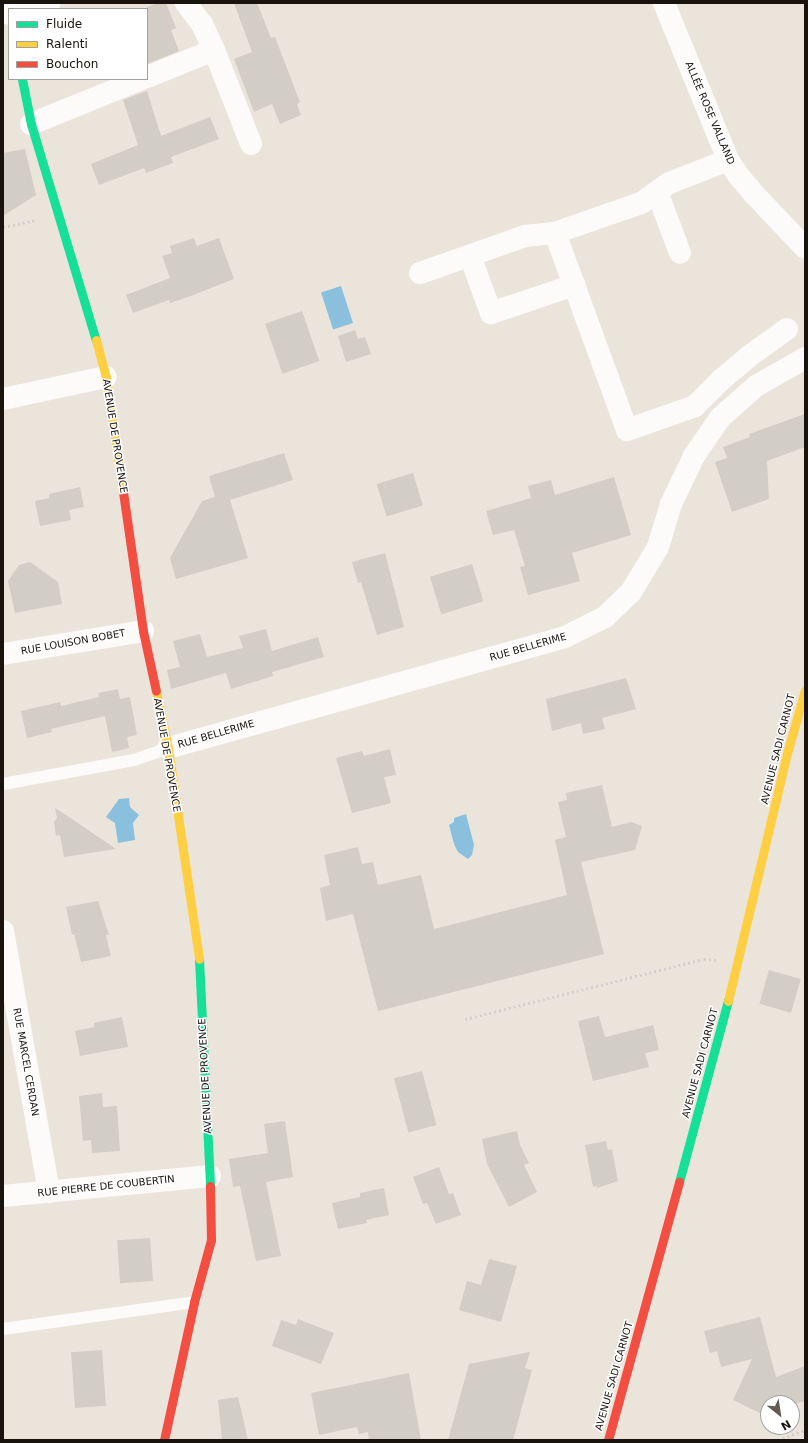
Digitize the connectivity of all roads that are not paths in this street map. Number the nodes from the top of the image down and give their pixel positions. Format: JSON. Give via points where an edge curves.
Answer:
{"nodes":[{"id":1,"x":49,"y":3,"type":"edge"},
{"id":2,"x":186,"y":3,"type":"edge"},
{"id":3,"x":664,"y":3,"type":"edge"},
{"id":4,"x":28,"y":8,"type":"edge"},
{"id":5,"x":214,"y":50,"type":"junction"},
{"id":6,"x":148,"y":77,"type":"edge"},
{"id":7,"x":22,"y":80,"type":"edge"},
{"id":8,"x":140,"y":80,"type":"edge"},
{"id":9,"x":31,"y":124,"type":"junction"},
{"id":10,"x":251,"y":144,"type":"dead end"},
{"id":11,"x":728,"y":160,"type":"junction"},
{"id":12,"x":657,"y":192,"type":"junction"},
{"id":13,"x":555,"y":233,"type":"junction"},
{"id":14,"x":805,"y":248,"type":"edge"},
{"id":15,"x":680,"y":253,"type":"dead end"},
{"id":16,"x":470,"y":256,"type":"junction"},
{"id":17,"x":420,"y":273,"type":"dead end"},
{"id":18,"x":574,"y":285,"type":"junction"},
{"id":19,"x":787,"y":329,"type":"dead end"},
{"id":20,"x":805,"y":358,"type":"edge"},
{"id":21,"x":795,"y":368,"type":"edge"},
{"id":22,"x":106,"y":377,"type":"junction"},
{"id":23,"x":3,"y":399,"type":"edge"},
{"id":24,"x":143,"y":631,"type":"junction"},
{"id":25,"x":3,"y":654,"type":"edge"},
{"id":26,"x":805,"y":690,"type":"edge"},
{"id":27,"x":168,"y":748,"type":"junction"},
{"id":28,"x":3,"y":784,"type":"edge"},
{"id":29,"x":3,"y":931,"type":"edge"},
{"id":30,"x":210,"y":1176,"type":"junction"},
{"id":31,"x":49,"y":1192,"type":"junction"},
{"id":32,"x":3,"y":1196,"type":"edge"},
{"id":33,"x":194,"y":1302,"type":"junction"},
{"id":34,"x":3,"y":1329,"type":"edge"},
{"id":35,"x":164,"y":1440,"type":"edge"},
{"id":36,"x":608,"y":1440,"type":"edge"}],
"edges":[{"from":1,"to":4,"type":"street"},
{"from":2,"to":5,"type":"street","via":[[202,24]]},
{"from":3,"to":11,"type":"street","name":"ALLÉE ROSE VALLAND"},
{"from":5,"to":6,"type":"street"},
{"from":5,"to":10,"type":"street"},
{"from":7,"to":9,"type":"street","name":"AVENUE DE PROVENCE"},
{"from":8,"to":9,"type":"street"},
{"from":9,"to":22,"type":"street","name":"AVENUE DE PROVENCE"},
{"from":11,"to":12,"type":"street","via":[[669,183]]},
{"from":11,"to":14,"type":"street","name":"ALLÉE ROSE VALLAND","via":[[754,194]]},
{"from":12,"to":13,"type":"street","via":[[641,203]]},
{"from":12,"to":15,"type":"street"},
{"from":13,"to":16,"type":"street","via":[[525,236]]},
{"from":13,"to":18,"type":"street"},
{"from":16,"to":17,"type":"street"},
{"from":16,"to":18,"type":"street","via":[[491,313]]},
{"from":18,"to":19,"type":"street","via":[[627,430],[695,406],[748,357]]},
{"from":20,"to":21,"type":"street","name":"RUE BELLERIME"},
{"from":21,"to":27,"type":"street","name":"RUE BELLERIME","via":[[756,386],[720,418],[694,456],[671,504],[658,546],[631,592],[605,618],[565,637]]},
{"from":22,"to":23,"type":"street"},
{"from":22,"to":24,"type":"street","name":"AVENUE DE PROVENCE"},
{"from":24,"to":25,"type":"street","name":"RUE LOUISON BOBET"},
{"from":24,"to":27,"type":"street","name":"AVENUE DE PROVENCE"},
{"from":26,"to":36,"type":"street","name":"AVENUE SADI CARNOT","via":[[788,750],[739,962]]},
{"from":27,"to":28,"type":"lane","via":[[134,760]]},
{"from":27,"to":30,"type":"street","name":"AVENUE DE PROVENCE","via":[[198,947]]},
{"from":29,"to":31,"type":"street","name":"RUE MARCEL CERDAN"},
{"from":30,"to":31,"type":"street","name":"RUE PIERRE DE COUBERTIN"},
{"from":30,"to":33,"type":"street","name":"AVENUE DE PROVENCE","via":[[211,1240]]},
{"from":31,"to":32,"type":"street","name":"RUE PIERRE DE COUBERTIN"},
{"from":33,"to":34,"type":"lane"},
{"from":33,"to":35,"type":"street","name":"AVENUE DE PROVENCE"}]}
